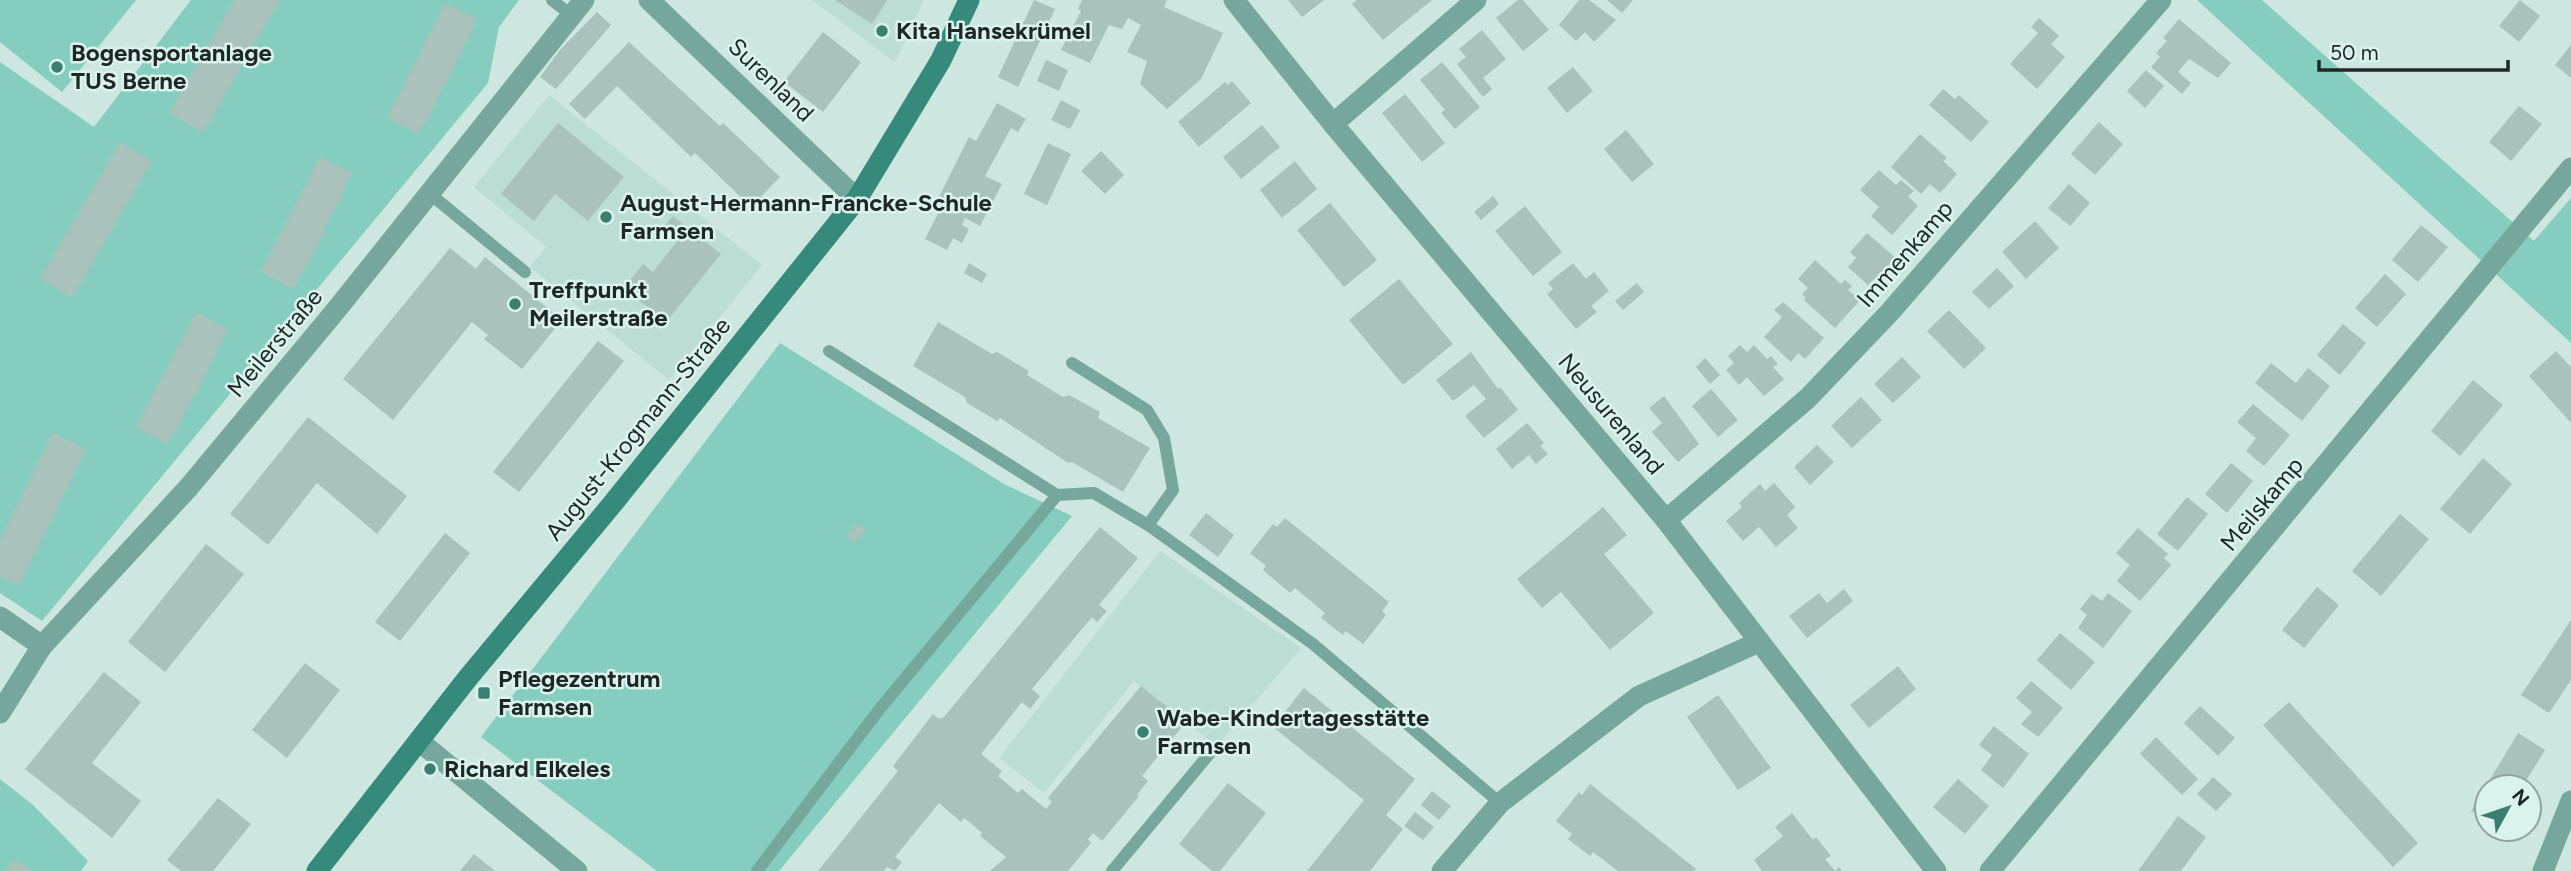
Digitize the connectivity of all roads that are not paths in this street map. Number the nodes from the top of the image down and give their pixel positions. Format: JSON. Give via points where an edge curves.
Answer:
{"nodes":[{"id":1,"x":552,"y":0,"type":"edge"},
{"id":2,"x":649,"y":0,"type":"edge"},
{"id":3,"x":969,"y":0,"type":"edge"},
{"id":4,"x":1234,"y":0,"type":"edge"},
{"id":5,"x":1476,"y":0,"type":"edge"},
{"id":6,"x":2161,"y":0,"type":"edge"},
{"id":7,"x":577,"y":7,"type":"edge"},
{"id":8,"x":1332,"y":124,"type":"junction"},
{"id":9,"x":2571,"y":168,"type":"edge"},
{"id":10,"x":429,"y":193,"type":"junction"},
{"id":11,"x":857,"y":199,"type":"junction"},
{"id":12,"x":525,"y":272,"type":"dead end"},
{"id":13,"x":829,"y":351,"type":"dead end"},
{"id":14,"x":1072,"y":363,"type":"dead end"},
{"id":15,"x":1057,"y":495,"type":"junction"},
{"id":16,"x":1666,"y":520,"type":"junction"},
{"id":17,"x":1148,"y":525,"type":"junction"},
{"id":18,"x":0,"y":617,"type":"edge"},
{"id":19,"x":1759,"y":642,"type":"junction"},
{"id":20,"x":42,"y":646,"type":"junction"},
{"id":21,"x":0,"y":713,"type":"edge"},
{"id":22,"x":419,"y":741,"type":"junction"},
{"id":23,"x":1210,"y":753,"type":"dead end"},
{"id":24,"x":2571,"y":801,"type":"edge"},
{"id":25,"x":1500,"y":803,"type":"junction"},
{"id":26,"x":317,"y":871,"type":"edge"},
{"id":27,"x":577,"y":871,"type":"edge"},
{"id":28,"x":757,"y":871,"type":"edge"},
{"id":29,"x":1112,"y":871,"type":"edge"},
{"id":30,"x":1442,"y":871,"type":"edge"},
{"id":31,"x":1936,"y":871,"type":"edge"},
{"id":32,"x":1990,"y":871,"type":"edge"},
{"id":33,"x":2543,"y":871,"type":"edge"}],
"edges":[{"from":1,"to":7,"type":"lane"},
{"from":2,"to":11,"type":"street","name":"Surenland"},
{"from":3,"to":11,"type":"main road","name":"August-Krogmann-Straße","via":[[941,60]]},
{"from":4,"to":8,"type":"street","name":"Neusurenland"},
{"from":5,"to":8,"type":"street"},
{"from":6,"to":16,"type":"street","name":"Immenkamp","via":[[1835,370]]},
{"from":7,"to":10,"type":"street","name":"Meilerstraße"},
{"from":8,"to":16,"type":"street","name":"Neusurenland"},
{"from":9,"to":32,"type":"street","name":"Meilskamp"},
{"from":10,"to":12,"type":"lane"},
{"from":10,"to":20,"type":"street","name":"Meilerstraße","via":[[183,495]]},
{"from":11,"to":22,"type":"main road","name":"August-Krogmann-Straße"},
{"from":13,"to":15,"type":"lane"},
{"from":14,"to":17,"type":"lane","via":[[1147,410],[1164,438],[1173,490]]},
{"from":15,"to":17,"type":"lane","via":[[1094,493]]},
{"from":15,"to":28,"type":"lane","via":[[878,711]]},
{"from":16,"to":19,"type":"street","name":"Neusurenland"},
{"from":17,"to":25,"type":"lane","via":[[1313,644]]},
{"from":18,"to":20,"type":"street"},
{"from":19,"to":25,"type":"street","via":[[1639,696]]},
{"from":19,"to":31,"type":"street","name":"Neusurenland"},
{"from":20,"to":21,"type":"street","name":"Meilerstraße"},
{"from":22,"to":26,"type":"main road","name":"August-Krogmann-Straße"},
{"from":22,"to":27,"type":"street"},
{"from":23,"to":29,"type":"lane"},
{"from":24,"to":33,"type":"street"},
{"from":25,"to":30,"type":"street"}]}
